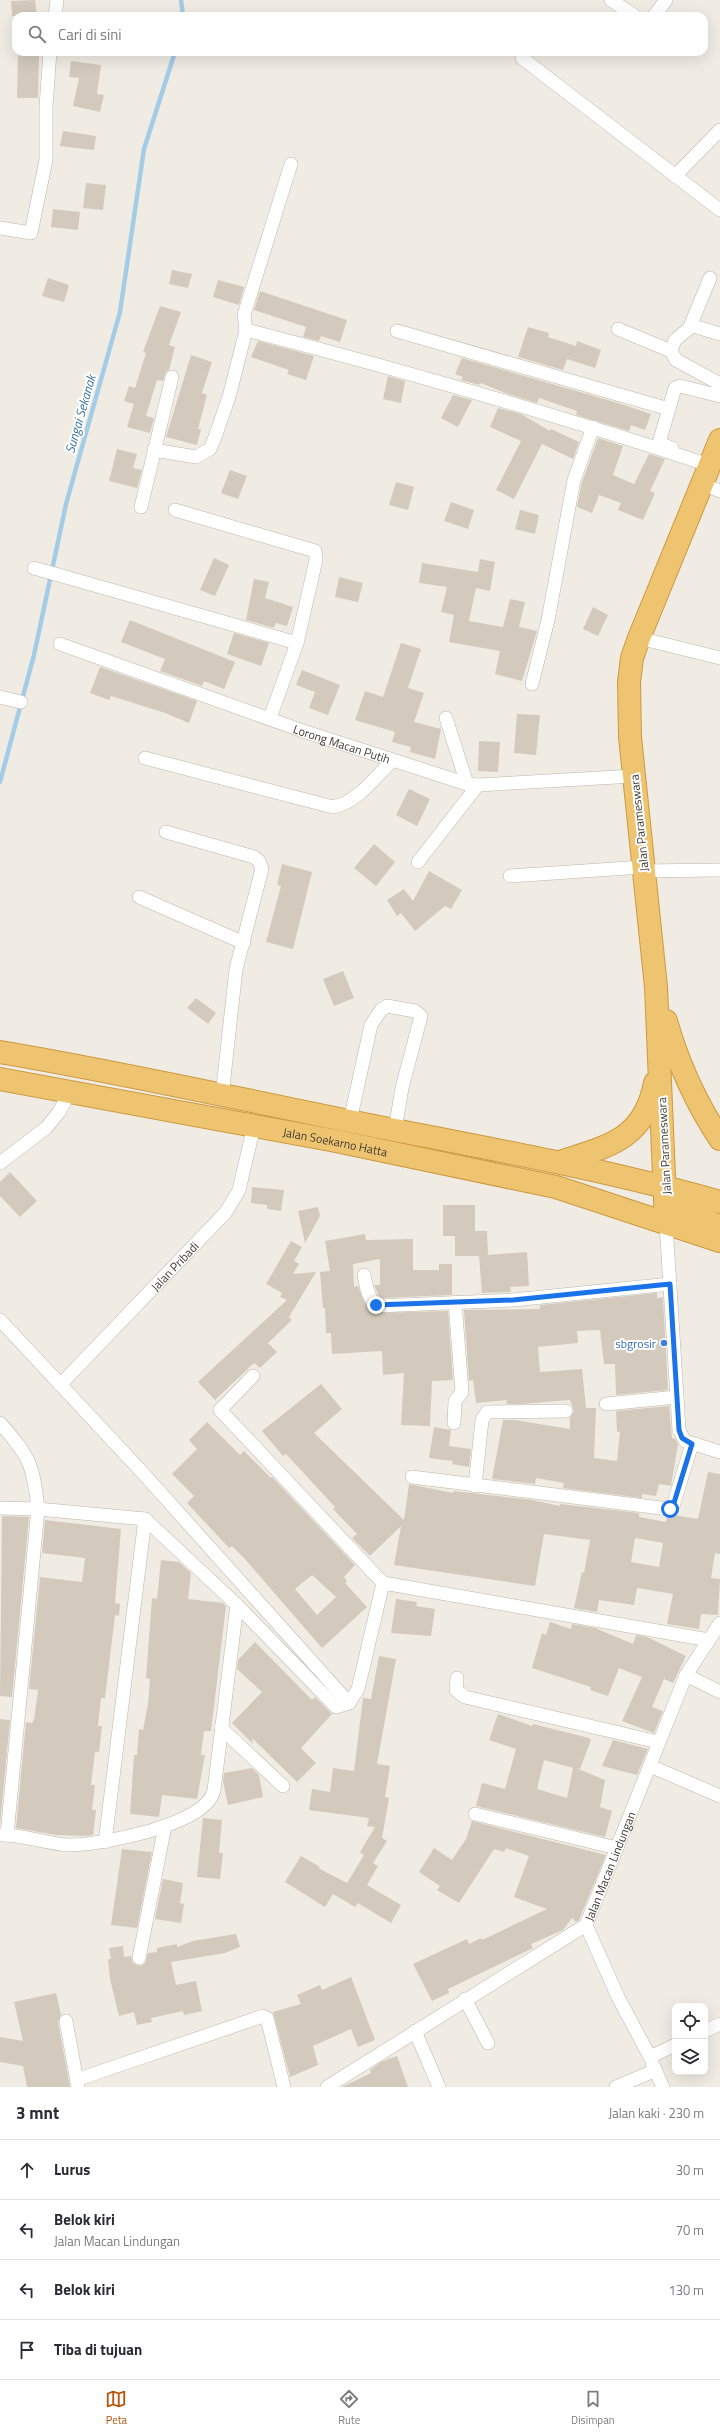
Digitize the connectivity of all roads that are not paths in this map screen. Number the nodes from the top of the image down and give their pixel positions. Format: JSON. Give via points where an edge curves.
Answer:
{"nodes":[{"id":1,"x":57,"y":0,"type":"edge"},
{"id":2,"x":611,"y":0,"type":"edge"},
{"id":3,"x":666,"y":0,"type":"edge"},
{"id":4,"x":56,"y":12,"type":"edge"},
{"id":5,"x":630,"y":12,"type":"edge"},
{"id":6,"x":657,"y":12,"type":"edge"},
{"id":7,"x":50,"y":56,"type":"edge"},
{"id":8,"x":522,"y":58,"type":"dead end"},
{"id":9,"x":720,"y":130,"type":"edge"},
{"id":10,"x":291,"y":164,"type":"dead end"},
{"id":11,"x":675,"y":176,"type":"junction"},
{"id":12,"x":720,"y":210,"type":"edge"},
{"id":13,"x":0,"y":228,"type":"edge"},
{"id":14,"x":710,"y":278,"type":"dead end"},
{"id":15,"x":692,"y":326,"type":"junction"},
{"id":16,"x":618,"y":329,"type":"dead end"},
{"id":17,"x":246,"y":330,"type":"junction"},
{"id":18,"x":397,"y":331,"type":"dead end"},
{"id":19,"x":720,"y":334,"type":"edge"},
{"id":20,"x":671,"y":351,"type":"junction"},
{"id":21,"x":172,"y":377,"type":"dead end"},
{"id":22,"x":720,"y":384,"type":"edge"},
{"id":23,"x":720,"y":396,"type":"edge"},
{"id":24,"x":669,"y":409,"type":"junction"},
{"id":25,"x":593,"y":427,"type":"junction"},
{"id":26,"x":720,"y":440,"type":"edge"},
{"id":27,"x":154,"y":450,"type":"junction"},
{"id":28,"x":711,"y":475,"type":"edge"},
{"id":29,"x":142,"y":507,"type":"dead end"},
{"id":30,"x":175,"y":510,"type":"dead end"},
{"id":31,"x":37,"y":568,"type":"dead end"},
{"id":32,"x":639,"y":638,"type":"junction"},
{"id":33,"x":296,"y":643,"type":"junction"},
{"id":34,"x":60,"y":644,"type":"dead end"},
{"id":35,"x":720,"y":658,"type":"edge"},
{"id":36,"x":532,"y":684,"type":"dead end"},
{"id":37,"x":0,"y":697,"type":"edge"},
{"id":38,"x":21,"y":702,"type":"dead end"},
{"id":39,"x":270,"y":718,"type":"junction"},
{"id":40,"x":446,"y":718,"type":"dead end"},
{"id":41,"x":145,"y":758,"type":"dead end"},
{"id":42,"x":392,"y":761,"type":"junction"},
{"id":43,"x":634,"y":776,"type":"junction"},
{"id":44,"x":472,"y":785,"type":"junction"},
{"id":45,"x":166,"y":832,"type":"dead end"},
{"id":46,"x":418,"y":862,"type":"dead end"},
{"id":47,"x":643,"y":869,"type":"junction"},
{"id":48,"x":720,"y":870,"type":"edge"},
{"id":49,"x":510,"y":876,"type":"dead end"},
{"id":50,"x":139,"y":897,"type":"dead end"},
{"id":51,"x":244,"y":943,"type":"junction"},
{"id":52,"x":656,"y":987,"type":"junction"},
{"id":53,"x":0,"y":1052,"type":"edge"},
{"id":54,"x":660,"y":1056,"type":"junction"},
{"id":55,"x":0,"y":1079,"type":"edge"},
{"id":56,"x":70,"y":1092,"type":"junction"},
{"id":57,"x":222,"y":1096,"type":"junction"},
{"id":58,"x":350,"y":1121,"type":"junction"},
{"id":59,"x":254,"y":1126,"type":"junction"},
{"id":60,"x":395,"y":1130,"type":"junction"},
{"id":61,"x":720,"y":1139,"type":"edge"},
{"id":62,"x":560,"y":1162,"type":"junction"},
{"id":63,"x":0,"y":1163,"type":"edge"},
{"id":64,"x":666,"y":1187,"type":"junction"},
{"id":65,"x":720,"y":1202,"type":"edge"},
{"id":66,"x":666,"y":1223,"type":"junction"},
{"id":67,"x":720,"y":1226,"type":"edge"},
{"id":68,"x":720,"y":1242,"type":"edge"},
{"id":69,"x":364,"y":1275,"type":"dead end"},
{"id":70,"x":670,"y":1284,"type":"junction"},
{"id":71,"x":455,"y":1302,"type":"junction"},
{"id":72,"x":0,"y":1320,"type":"edge"},
{"id":73,"x":253,"y":1376,"type":"dead end"},
{"id":74,"x":60,"y":1385,"type":"junction"},
{"id":75,"x":677,"y":1397,"type":"junction"},
{"id":76,"x":606,"y":1404,"type":"dead end"},
{"id":77,"x":566,"y":1411,"type":"dead end"},
{"id":78,"x":0,"y":1423,"type":"edge"},
{"id":79,"x":454,"y":1423,"type":"dead end"},
{"id":80,"x":692,"y":1444,"type":"junction"},
{"id":81,"x":720,"y":1452,"type":"edge"},
{"id":82,"x":412,"y":1478,"type":"dead end"},
{"id":83,"x":475,"y":1486,"type":"junction"},
{"id":84,"x":0,"y":1508,"type":"edge"},
{"id":85,"x":38,"y":1509,"type":"junction"},
{"id":86,"x":145,"y":1518,"type":"junction"},
{"id":87,"x":383,"y":1583,"type":"junction"},
{"id":88,"x":237,"y":1605,"type":"junction"},
{"id":89,"x":720,"y":1623,"type":"edge"},
{"id":90,"x":709,"y":1640,"type":"junction"},
{"id":91,"x":686,"y":1675,"type":"junction"},
{"id":92,"x":457,"y":1678,"type":"dead end"},
{"id":93,"x":720,"y":1692,"type":"edge"},
{"id":94,"x":348,"y":1703,"type":"junction"},
{"id":95,"x":221,"y":1728,"type":"junction"},
{"id":96,"x":658,"y":1742,"type":"junction"},
{"id":97,"x":650,"y":1766,"type":"junction"},
{"id":98,"x":283,"y":1786,"type":"dead end"},
{"id":99,"x":720,"y":1796,"type":"edge"},
{"id":100,"x":474,"y":1814,"type":"dead end"},
{"id":101,"x":165,"y":1826,"type":"junction"},
{"id":102,"x":4,"y":1835,"type":"edge"},
{"id":103,"x":105,"y":1842,"type":"junction"},
{"id":104,"x":617,"y":1848,"type":"junction"},
{"id":105,"x":586,"y":1925,"type":"junction"},
{"id":106,"x":139,"y":1958,"type":"dead end"},
{"id":107,"x":465,"y":2000,"type":"junction"},
{"id":108,"x":66,"y":2021,"type":"dead end"},
{"id":109,"x":720,"y":2024,"type":"edge"},
{"id":110,"x":708,"y":2030,"type":"edge"},
{"id":111,"x":415,"y":2031,"type":"junction"},
{"id":112,"x":488,"y":2043,"type":"dead end"},
{"id":113,"x":672,"y":2046,"type":"edge"},
{"id":114,"x":650,"y":2057,"type":"junction"},
{"id":115,"x":656,"y":2070,"type":"junction"},
{"id":116,"x":77,"y":2083,"type":"edge"},
{"id":117,"x":329,"y":2086,"type":"edge"},
{"id":118,"x":284,"y":2087,"type":"edge"},
{"id":119,"x":439,"y":2087,"type":"edge"},
{"id":120,"x":616,"y":2087,"type":"edge"},
{"id":121,"x":663,"y":2087,"type":"edge"}],
"edges":[{"from":1,"to":4,"type":"street"},
{"from":2,"to":5,"type":"street"},
{"from":3,"to":6,"type":"street"},
{"from":7,"to":13,"type":"street","via":[[46,160],[31,234]]},
{"from":8,"to":11,"type":"street"},
{"from":9,"to":11,"type":"street"},
{"from":10,"to":17,"type":"street","via":[[244,315]]},
{"from":11,"to":12,"type":"street"},
{"from":14,"to":15,"type":"street","via":[[691,322]]},
{"from":15,"to":19,"type":"street"},
{"from":15,"to":20,"type":"street","via":[[675,340]]},
{"from":16,"to":20,"type":"street"},
{"from":17,"to":25,"type":"street","via":[[374,362]]},
{"from":17,"to":27,"type":"street","via":[[229,397],[210,449],[196,458]]},
{"from":18,"to":24,"type":"street"},
{"from":20,"to":22,"type":"street","via":[[676,360]]},
{"from":21,"to":27,"type":"street"},
{"from":23,"to":24,"type":"street","via":[[677,386]]},
{"from":24,"to":28,"type":"street","via":[[660,443]]},
{"from":25,"to":28,"type":"street"},
{"from":25,"to":36,"type":"street","via":[[574,480],[548,620]]},
{"from":26,"to":28,"type":"highway","name":"Jalan Parameswara"},
{"from":27,"to":29,"type":"street"},
{"from":28,"to":32,"type":"highway","name":"Jalan Parameswara"},
{"from":30,"to":33,"type":"street","via":[[315,551],[316,560]]},
{"from":31,"to":33,"type":"street"},
{"from":32,"to":35,"type":"street"},
{"from":32,"to":43,"type":"highway","name":"Jalan Parameswara","via":[[632,658],[629,682]]},
{"from":33,"to":39,"type":"street"},
{"from":34,"to":39,"type":"street","name":"Lorong Macan Putih"},
{"from":37,"to":38,"type":"street"},
{"from":39,"to":42,"type":"street","name":"Lorong Macan Putih"},
{"from":40,"to":44,"type":"street"},
{"from":41,"to":42,"type":"street","via":[[333,807],[354,798]]},
{"from":42,"to":44,"type":"street","name":"Lorong Macan Putih"},
{"from":43,"to":44,"type":"street","name":"Lorong Macan Putih"},
{"from":43,"to":47,"type":"highway","name":"Jalan Parameswara"},
{"from":44,"to":46,"type":"street"},
{"from":45,"to":51,"type":"street","via":[[254,857],[259,861],[262,869]]},
{"from":47,"to":48,"type":"street"},
{"from":47,"to":49,"type":"street"},
{"from":47,"to":52,"type":"highway","name":"Jalan Parameswara"},
{"from":50,"to":51,"type":"street"},
{"from":51,"to":57,"type":"street","via":[[236,970]]},
{"from":52,"to":54,"type":"highway","name":"Jalan Parameswara"},
{"from":52,"to":61,"type":"highway","via":[[673,1044],[701,1110]]},
{"from":53,"to":57,"type":"highway","name":"Jalan Soekarno Hatta","via":[[98,1068]]},
{"from":54,"to":62,"type":"highway","via":[[652,1101],[645,1116],[622,1138]]},
{"from":54,"to":64,"type":"highway","name":"Jalan Parameswara"},
{"from":55,"to":56,"type":"highway","name":"Jalan Soekarno Hatta"},
{"from":56,"to":59,"type":"highway","name":"Jalan Soekarno Hatta"},
{"from":56,"to":63,"type":"street","via":[[46,1128]]},
{"from":57,"to":58,"type":"highway","name":"Jalan Soekarno Hatta"},
{"from":58,"to":60,"type":"highway","name":"Jalan Soekarno Hatta"},
{"from":58,"to":60,"type":"street","via":[[371,1025],[381,1010],[387,1006],[415,1011],[421,1016],[402,1088]]},
{"from":59,"to":66,"type":"highway","name":"Jalan Soekarno Hatta","via":[[556,1187]]},
{"from":59,"to":74,"type":"street","name":"Jalan Pribadi","via":[[240,1190],[226,1212]]},
{"from":60,"to":62,"type":"highway","name":"Jalan Soekarno Hatta"},
{"from":62,"to":64,"type":"highway","name":"Jalan Soekarno Hatta"},
{"from":64,"to":65,"type":"highway","name":"Jalan Soekarno Hatta"},
{"from":64,"to":66,"type":"highway","name":"Jalan Parameswara"},
{"from":64,"to":67,"type":"highway","via":[[681,1207],[698,1218]]},
{"from":66,"to":68,"type":"highway","name":"Jalan Soekarno Hatta"},
{"from":66,"to":70,"type":"street"},
{"from":69,"to":71,"type":"street","via":[[374,1304],[378,1306]]},
{"from":70,"to":71,"type":"street","via":[[513,1300]]},
{"from":70,"to":75,"type":"street"},
{"from":71,"to":79,"type":"street","via":[[462,1392],[455,1401]]},
{"from":72,"to":74,"type":"street"},
{"from":73,"to":87,"type":"street","via":[[220,1410]]},
{"from":74,"to":94,"type":"street","via":[[142,1472]]},
{"from":75,"to":76,"type":"street"},
{"from":75,"to":80,"type":"street","via":[[680,1435]]},
{"from":77,"to":83,"type":"street","via":[[487,1412],[482,1420]]},
{"from":78,"to":85,"type":"street","via":[[32,1466]]},
{"from":80,"to":81,"type":"street"},
{"from":80,"to":83,"type":"street","via":[[673,1506],[669,1509]]},
{"from":82,"to":83,"type":"street"},
{"from":84,"to":85,"type":"street"},
{"from":85,"to":86,"type":"street"},
{"from":85,"to":102,"type":"street"},
{"from":86,"to":88,"type":"street"},
{"from":86,"to":103,"type":"street"},
{"from":87,"to":90,"type":"street"},
{"from":87,"to":94,"type":"street","via":[[358,1689]]},
{"from":88,"to":94,"type":"street","via":[[334,1705],[340,1707]]},
{"from":88,"to":95,"type":"street"},
{"from":89,"to":90,"type":"street","name":"Jalan Macan Lindungan"},
{"from":90,"to":91,"type":"street","name":"Jalan Macan Lindungan"},
{"from":91,"to":93,"type":"street"},
{"from":91,"to":96,"type":"street","name":"Jalan Macan Lindungan"},
{"from":92,"to":96,"type":"street","via":[[456,1690],[465,1697]]},
{"from":95,"to":98,"type":"street"},
{"from":95,"to":101,"type":"street","via":[[213,1796],[201,1810]]},
{"from":96,"to":97,"type":"street","name":"Jalan Macan Lindungan"},
{"from":97,"to":99,"type":"street"},
{"from":97,"to":104,"type":"street","name":"Jalan Macan Lindungan"},
{"from":100,"to":104,"type":"street"},
{"from":101,"to":103,"type":"street"},
{"from":101,"to":106,"type":"street"},
{"from":102,"to":103,"type":"street","via":[[69,1844]]},
{"from":104,"to":105,"type":"street","name":"Jalan Macan Lindungan"},
{"from":105,"to":107,"type":"street","name":"Jalan Macan Lindungan"},
{"from":105,"to":114,"type":"street","via":[[618,1997]]},
{"from":107,"to":111,"type":"street","name":"Jalan Macan Lindungan"},
{"from":107,"to":112,"type":"street"},
{"from":108,"to":116,"type":"street"},
{"from":109,"to":110,"type":"street"},
{"from":111,"to":117,"type":"street","name":"Jalan Macan Lindungan"},
{"from":111,"to":119,"type":"street"},
{"from":113,"to":114,"type":"street"},
{"from":114,"to":115,"type":"street"},
{"from":115,"to":120,"type":"street"},
{"from":115,"to":121,"type":"street"},
{"from":116,"to":118,"type":"street","via":[[263,2016],[267,2018]]}]}
